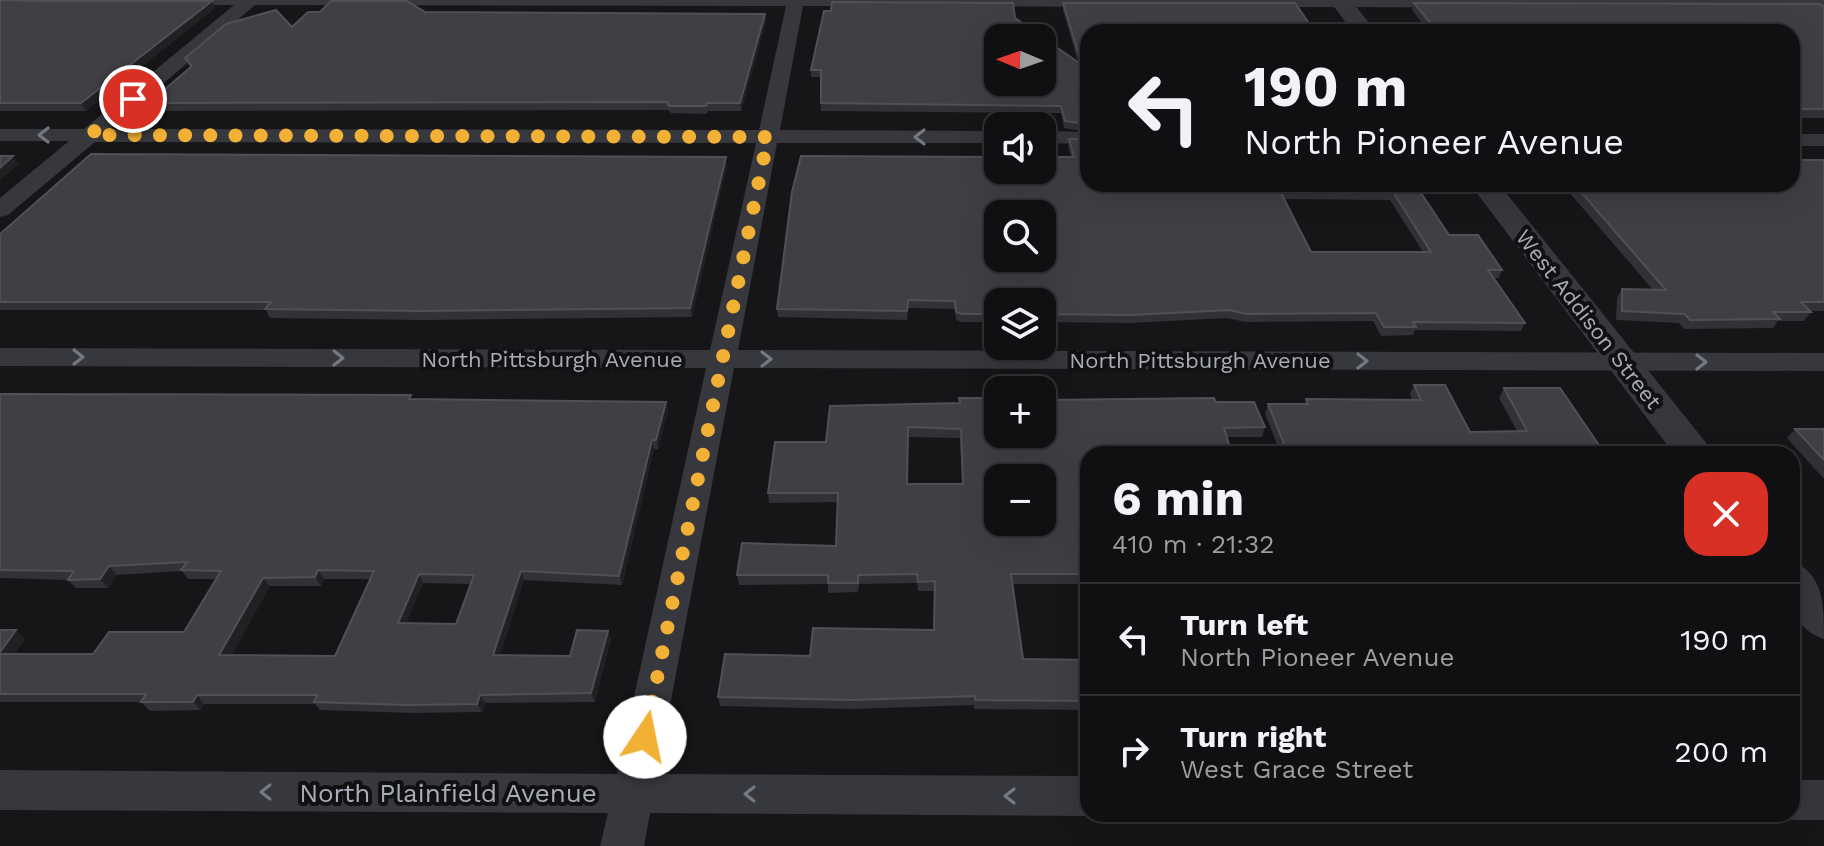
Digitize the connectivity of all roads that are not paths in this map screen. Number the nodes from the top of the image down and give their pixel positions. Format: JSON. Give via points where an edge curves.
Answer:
{"nodes":[{"id":1,"x":45,"y":0,"type":"edge"},
{"id":2,"x":251,"y":0,"type":"edge"},
{"id":3,"x":796,"y":1,"type":"edge"},
{"id":4,"x":1341,"y":1,"type":"edge"},
{"id":5,"x":1824,"y":3,"type":"edge"},
{"id":6,"x":1359,"y":24,"type":"edge"},
{"id":7,"x":0,"y":135,"type":"edge"},
{"id":8,"x":90,"y":135,"type":"junction"},
{"id":9,"x":768,"y":137,"type":"junction"},
{"id":10,"x":984,"y":137,"type":"edge"},
{"id":11,"x":1056,"y":137,"type":"edge"},
{"id":12,"x":1080,"y":138,"type":"edge"},
{"id":13,"x":1800,"y":140,"type":"edge"},
{"id":14,"x":1824,"y":140,"type":"edge"},
{"id":15,"x":1490,"y":192,"type":"edge"},
{"id":16,"x":0,"y":210,"type":"edge"},
{"id":17,"x":0,"y":357,"type":"edge"},
{"id":18,"x":723,"y":359,"type":"junction"},
{"id":19,"x":1623,"y":362,"type":"junction"},
{"id":20,"x":1824,"y":362,"type":"edge"},
{"id":21,"x":1689,"y":446,"type":"edge"},
{"id":22,"x":1800,"y":589,"type":"edge"},
{"id":23,"x":1824,"y":620,"type":"edge"},
{"id":24,"x":0,"y":790,"type":"edge"},
{"id":25,"x":633,"y":794,"type":"junction"},
{"id":26,"x":1080,"y":796,"type":"edge"},
{"id":27,"x":1800,"y":800,"type":"edge"},
{"id":28,"x":1824,"y":800,"type":"edge"},
{"id":29,"x":622,"y":846,"type":"edge"}],
"edges":[{"from":1,"to":2,"type":"street"},
{"from":2,"to":3,"type":"street"},
{"from":2,"to":8,"type":"street"},
{"from":3,"to":4,"type":"street"},
{"from":3,"to":9,"type":"street"},
{"from":4,"to":5,"type":"street"},
{"from":4,"to":6,"type":"street"},
{"from":8,"to":7,"type":"street","one_way":true},
{"from":8,"to":9,"type":"street"},
{"from":8,"to":16,"type":"street"},
{"from":10,"to":9,"type":"street","one_way":true},
{"from":9,"to":18,"type":"street"},
{"from":11,"to":12,"type":"street"},
{"from":13,"to":14,"type":"street"},
{"from":15,"to":19,"type":"street","name":"West Addison Street"},
{"from":17,"to":18,"type":"street","name":"North Pittsburgh Avenue","one_way":true},
{"from":18,"to":19,"type":"street","name":"North Pittsburgh Avenue","one_way":true},
{"from":18,"to":25,"type":"street"},
{"from":19,"to":20,"type":"street","name":"North Pittsburgh Avenue","one_way":true},
{"from":19,"to":21,"type":"street","name":"West Addison Street"},
{"from":22,"to":23,"type":"street"},
{"from":25,"to":24,"type":"street","name":"North Plainfield Avenue","one_way":true},
{"from":26,"to":25,"type":"street","name":"North Plainfield Avenue","one_way":true},
{"from":25,"to":29,"type":"street"},
{"from":27,"to":28,"type":"street"}]}
